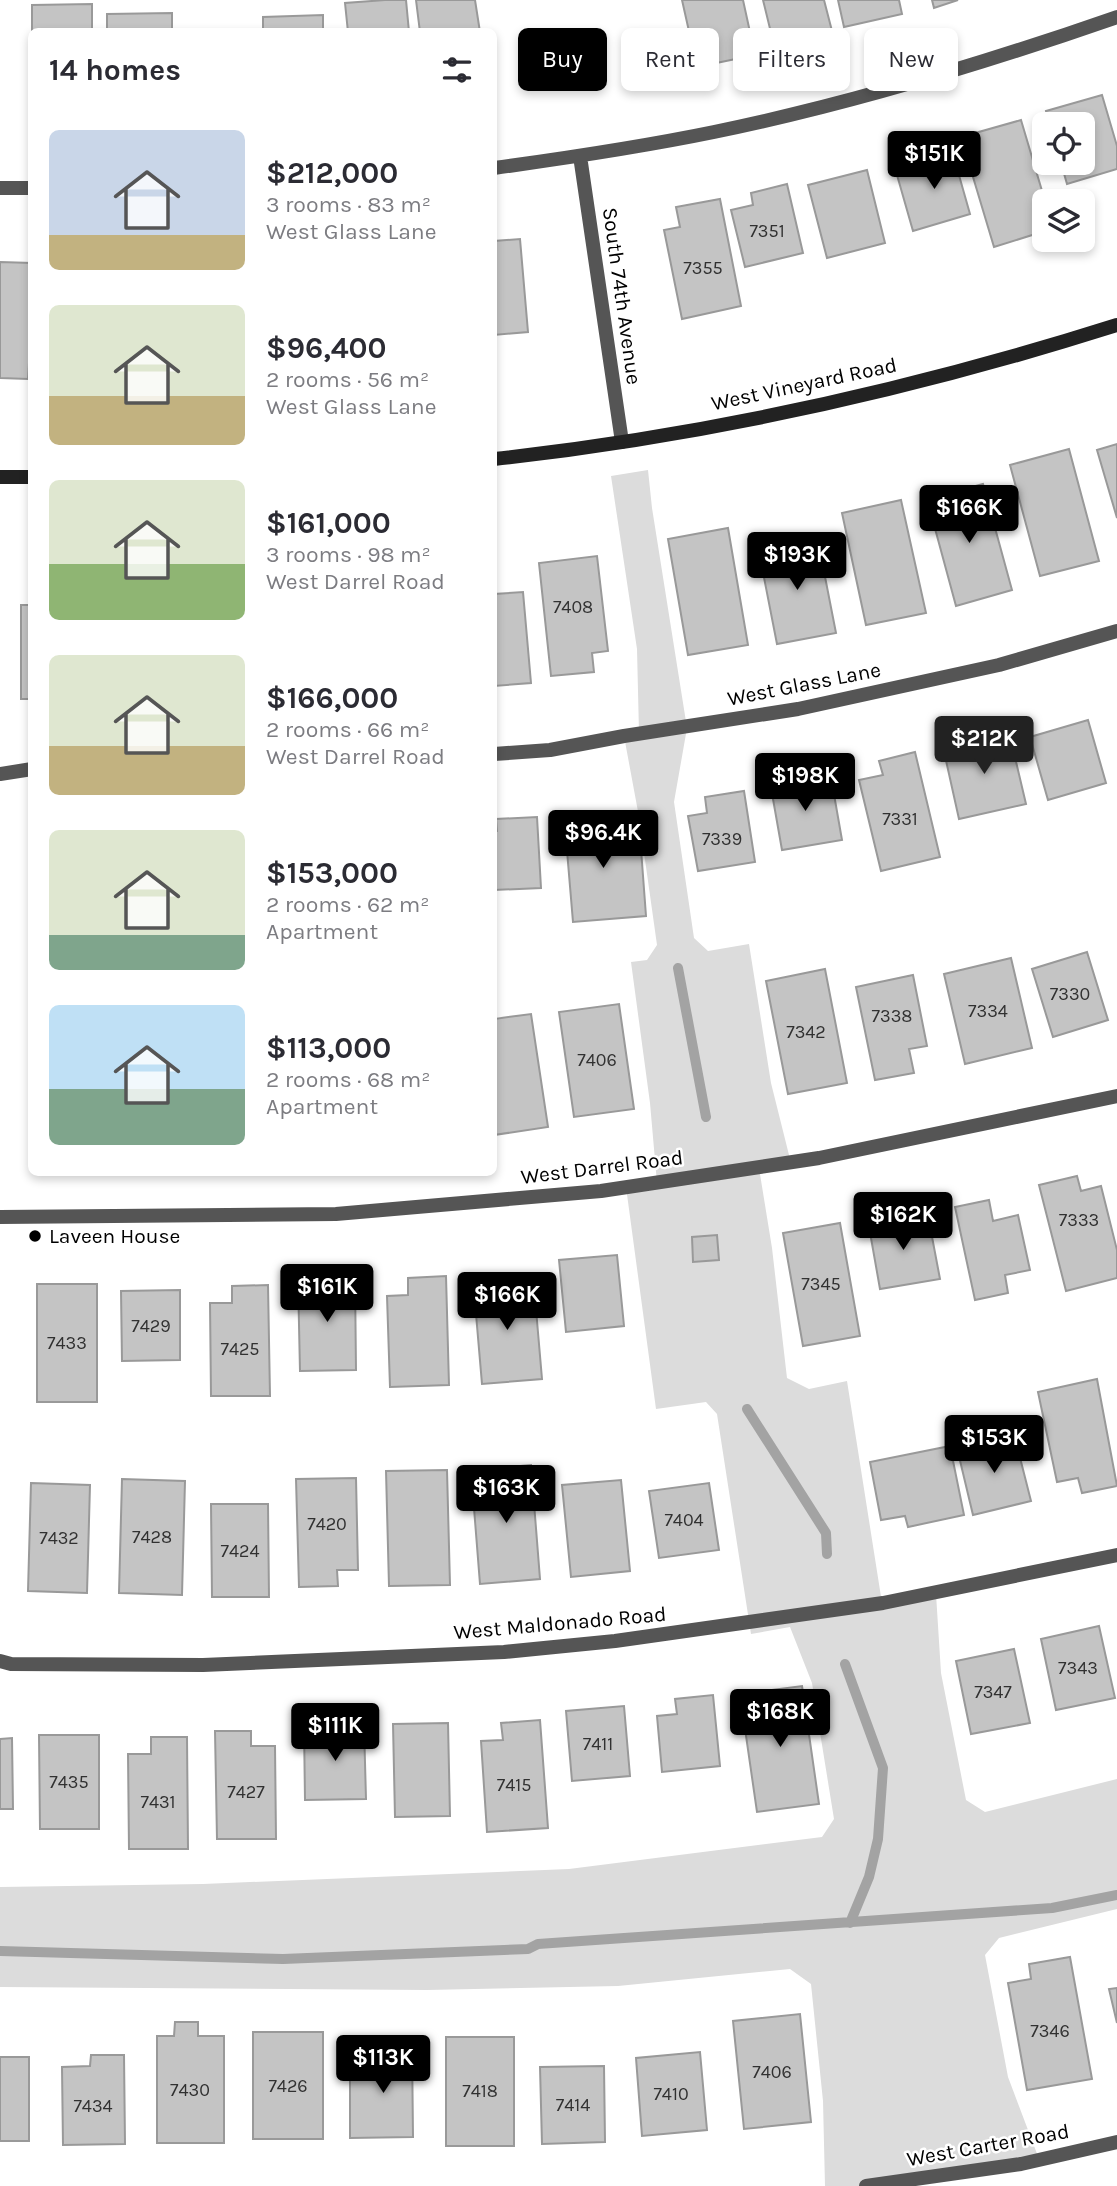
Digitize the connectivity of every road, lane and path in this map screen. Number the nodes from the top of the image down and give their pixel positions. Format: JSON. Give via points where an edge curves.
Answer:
{"nodes":[{"id":1,"x":1117,"y":17,"type":"edge"},
{"id":2,"x":580,"y":156,"type":"junction"},
{"id":3,"x":497,"y":168,"type":"edge"},
{"id":4,"x":0,"y":188,"type":"edge"},
{"id":5,"x":28,"y":188,"type":"edge"},
{"id":6,"x":1117,"y":325,"type":"edge"},
{"id":7,"x":622,"y":442,"type":"junction"},
{"id":8,"x":497,"y":458,"type":"edge"},
{"id":9,"x":0,"y":477,"type":"edge"},
{"id":10,"x":28,"y":477,"type":"edge"},
{"id":11,"x":1117,"y":631,"type":"edge"},
{"id":12,"x":497,"y":754,"type":"edge"},
{"id":13,"x":28,"y":770,"type":"edge"},
{"id":14,"x":0,"y":774,"type":"edge"},
{"id":15,"x":1117,"y":1096,"type":"edge"},
{"id":16,"x":0,"y":1217,"type":"edge"},
{"id":17,"x":1117,"y":1555,"type":"edge"},
{"id":18,"x":0,"y":1661,"type":"edge"},
{"id":19,"x":1117,"y":2142,"type":"edge"},
{"id":20,"x":919,"y":2182,"type":"edge"},
{"id":21,"x":866,"y":2186,"type":"edge"}],
"edges":[{"from":1,"to":2,"type":"street","via":[[1014,53],[851,100],[714,132]]},
{"from":2,"to":3,"type":"street"},
{"from":2,"to":7,"type":"street","name":"South 74th Avenue"},
{"from":4,"to":5,"type":"street"},
{"from":6,"to":7,"type":"street","name":"West Vineyard Road","via":[[876,392]]},
{"from":7,"to":8,"type":"street","name":"West Vineyard Road"},
{"from":9,"to":10,"type":"street"},
{"from":11,"to":12,"type":"street","name":"West Glass Lane","via":[[999,665],[797,709],[550,750]]},
{"from":13,"to":14,"type":"street"},
{"from":15,"to":16,"type":"street","name":"West Darrel Road","via":[[819,1158],[601,1191],[336,1214]]},
{"from":17,"to":18,"type":"street","name":"West Maldonado Road","via":[[883,1603],[504,1652],[203,1665]]},
{"from":19,"to":20,"type":"street","name":"West Carter Road"},
{"from":20,"to":21,"type":"street","name":"West Carter Road"}]}
